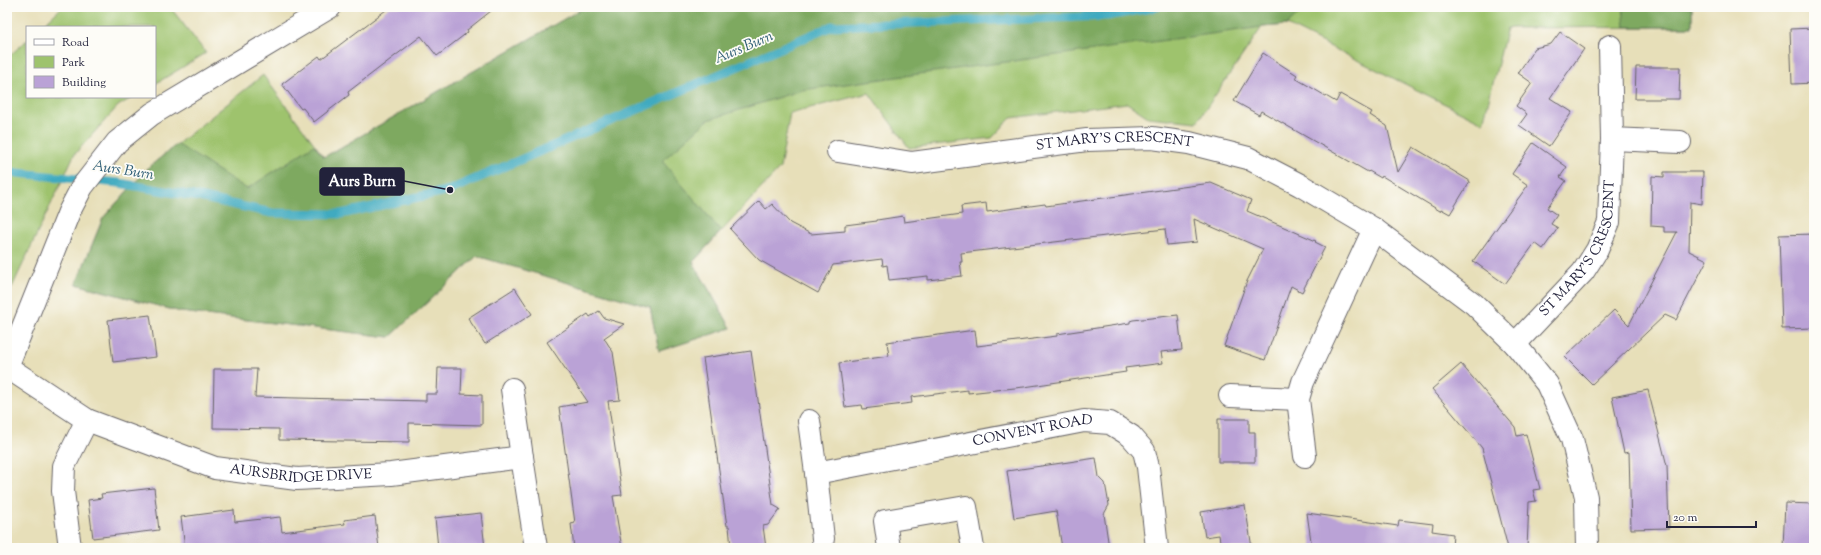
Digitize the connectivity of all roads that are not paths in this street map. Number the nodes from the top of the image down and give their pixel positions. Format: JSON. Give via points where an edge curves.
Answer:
{"nodes":[{"id":1,"x":330,"y":7,"type":"edge"},
{"id":2,"x":1610,"y":46,"type":"dead end"},
{"id":3,"x":1612,"y":139,"type":"junction"},
{"id":4,"x":1680,"y":142,"type":"dead end"},
{"id":5,"x":838,"y":151,"type":"dead end"},
{"id":6,"x":1374,"y":229,"type":"junction"},
{"id":7,"x":1515,"y":344,"type":"junction"},
{"id":8,"x":7,"y":367,"type":"edge"},
{"id":9,"x":512,"y":389,"type":"dead end"},
{"id":10,"x":1230,"y":396,"type":"dead end"},
{"id":11,"x":1298,"y":399,"type":"junction"},
{"id":12,"x":87,"y":420,"type":"junction"},
{"id":13,"x":809,"y":421,"type":"dead end"},
{"id":14,"x":1305,"y":456,"type":"dead end"},
{"id":15,"x":522,"y":457,"type":"junction"},
{"id":16,"x":816,"y":472,"type":"junction"},
{"id":17,"x":823,"y":539,"type":"dead end"},
{"id":18,"x":70,"y":548,"type":"edge"},
{"id":19,"x":536,"y":548,"type":"edge"},
{"id":20,"x":889,"y":548,"type":"edge"},
{"id":21,"x":972,"y":548,"type":"edge"},
{"id":22,"x":1157,"y":548,"type":"edge"},
{"id":23,"x":1587,"y":548,"type":"edge"}],
"edges":[{"from":1,"to":8,"type":"street","via":[[152,114],[117,142],[82,187],[66,219]]},
{"from":2,"to":3,"type":"street","name":"ST MARY'S CRESCENT"},
{"from":3,"to":4,"type":"street"},
{"from":3,"to":7,"type":"street","name":"ST MARY'S CRESCENT","via":[[1609,222],[1597,250],[1583,272]]},
{"from":5,"to":6,"type":"street","name":"ST MARY'S CRESCENT","via":[[912,163],[1087,140],[1152,138],[1189,143],[1248,158],[1300,185]]},
{"from":6,"to":7,"type":"street","name":"ST MARY'S CRESCENT","via":[[1474,304]]},
{"from":6,"to":11,"type":"street","via":[[1303,382]]},
{"from":7,"to":23,"type":"street","name":"ST MARY'S CRESCENT","via":[[1547,384],[1572,439],[1586,497]]},
{"from":8,"to":12,"type":"street","name":"AURSBRIDGE DRIVE"},
{"from":9,"to":15,"type":"street"},
{"from":10,"to":11,"type":"street"},
{"from":11,"to":14,"type":"street"},
{"from":12,"to":15,"type":"street","name":"AURSBRIDGE DRIVE","via":[[215,468],[297,479],[391,474]]},
{"from":12,"to":18,"type":"street","via":[[64,466],[63,491]]},
{"from":13,"to":16,"type":"street"},
{"from":15,"to":19,"type":"street"},
{"from":16,"to":17,"type":"street"},
{"from":16,"to":22,"type":"street","name":"CONVENT ROAD","via":[[1084,421],[1110,422],[1131,436],[1144,451]]},
{"from":20,"to":21,"type":"street","via":[[886,521],[966,507]]}]}
